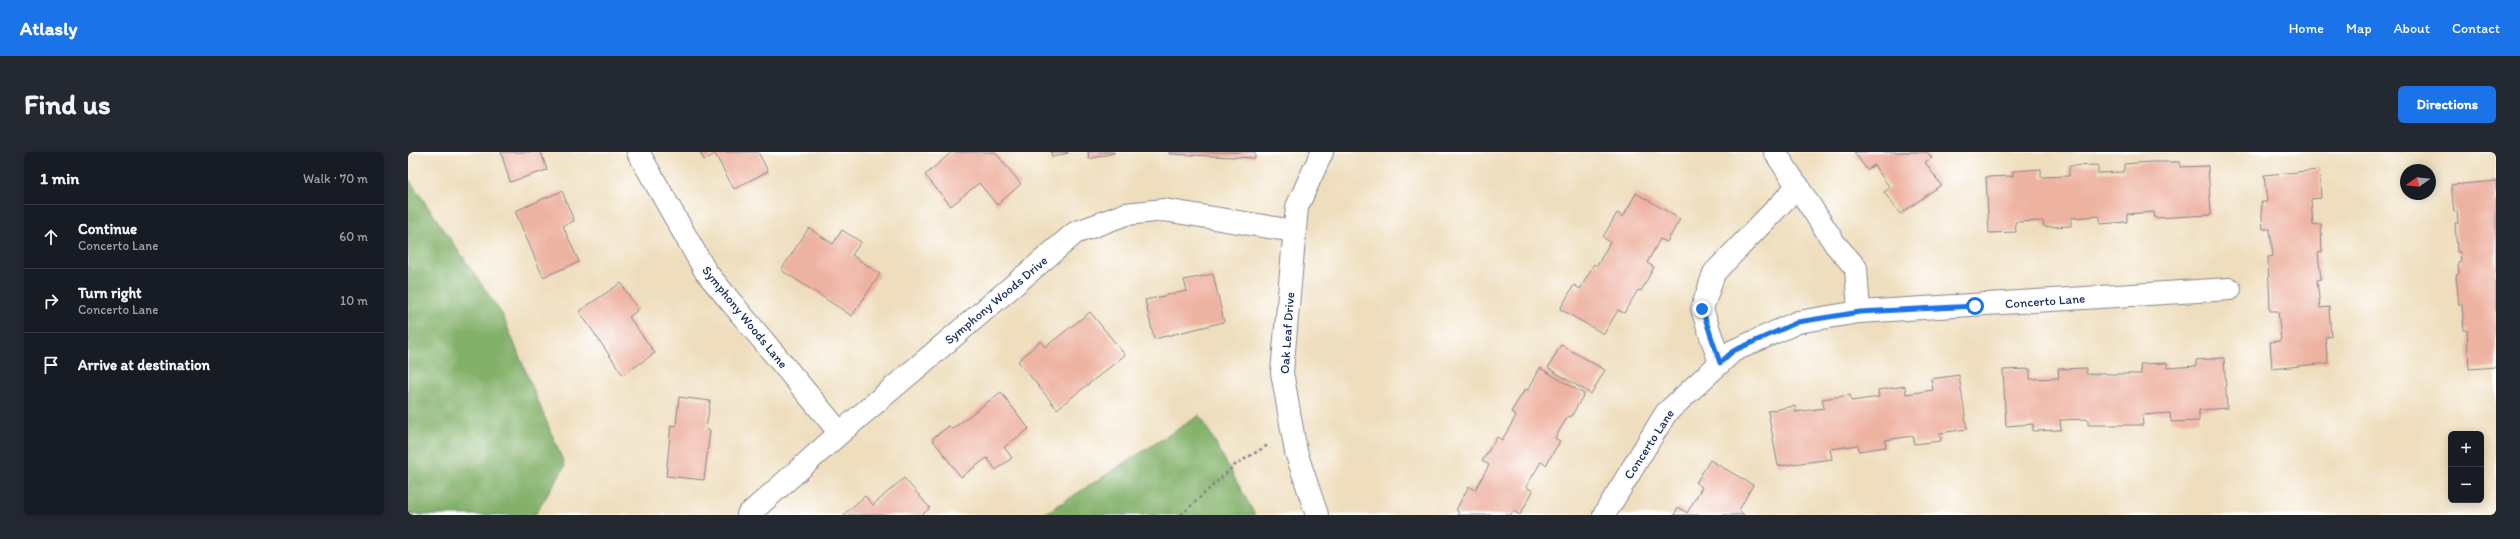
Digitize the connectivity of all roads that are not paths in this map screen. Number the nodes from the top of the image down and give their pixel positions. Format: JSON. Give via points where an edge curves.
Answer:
{"nodes":[{"id":1,"x":638,"y":152,"type":"edge"},
{"id":2,"x":1322,"y":152,"type":"edge"},
{"id":3,"x":1775,"y":152,"type":"edge"},
{"id":4,"x":1798,"y":186,"type":"junction"},
{"id":5,"x":1294,"y":231,"type":"junction"},
{"id":6,"x":2230,"y":289,"type":"dead end"},
{"id":7,"x":1860,"y":312,"type":"junction"},
{"id":8,"x":1720,"y":363,"type":"junction"},
{"id":9,"x":840,"y":433,"type":"junction"},
{"id":10,"x":748,"y":515,"type":"edge"},
{"id":11,"x":1317,"y":515,"type":"edge"},
{"id":12,"x":1604,"y":515,"type":"edge"}],
"edges":[{"from":1,"to":9,"type":"street","name":"Symphony Woods Lane","via":[[706,272]]},
{"from":2,"to":5,"type":"street","name":"Oak Leaf Drive","via":[[1297,207]]},
{"from":3,"to":4,"type":"street"},
{"from":4,"to":7,"type":"street","via":[[1835,244],[1856,268]]},
{"from":4,"to":8,"type":"street","via":[[1714,273],[1702,309]]},
{"from":5,"to":9,"type":"street","name":"Symphony Woods Drive","via":[[1164,210],[1126,214],[1075,233]]},
{"from":5,"to":11,"type":"street","name":"Oak Leaf Drive","via":[[1282,372],[1296,452]]},
{"from":6,"to":7,"type":"street","name":"Concerto Lane"},
{"from":7,"to":8,"type":"street","name":"Concerto Lane","via":[[1798,322],[1733,351]]},
{"from":8,"to":12,"type":"street","name":"Concerto Lane","via":[[1666,413]]},
{"from":9,"to":10,"type":"street","name":"Symphony Woods Drive"}]}
